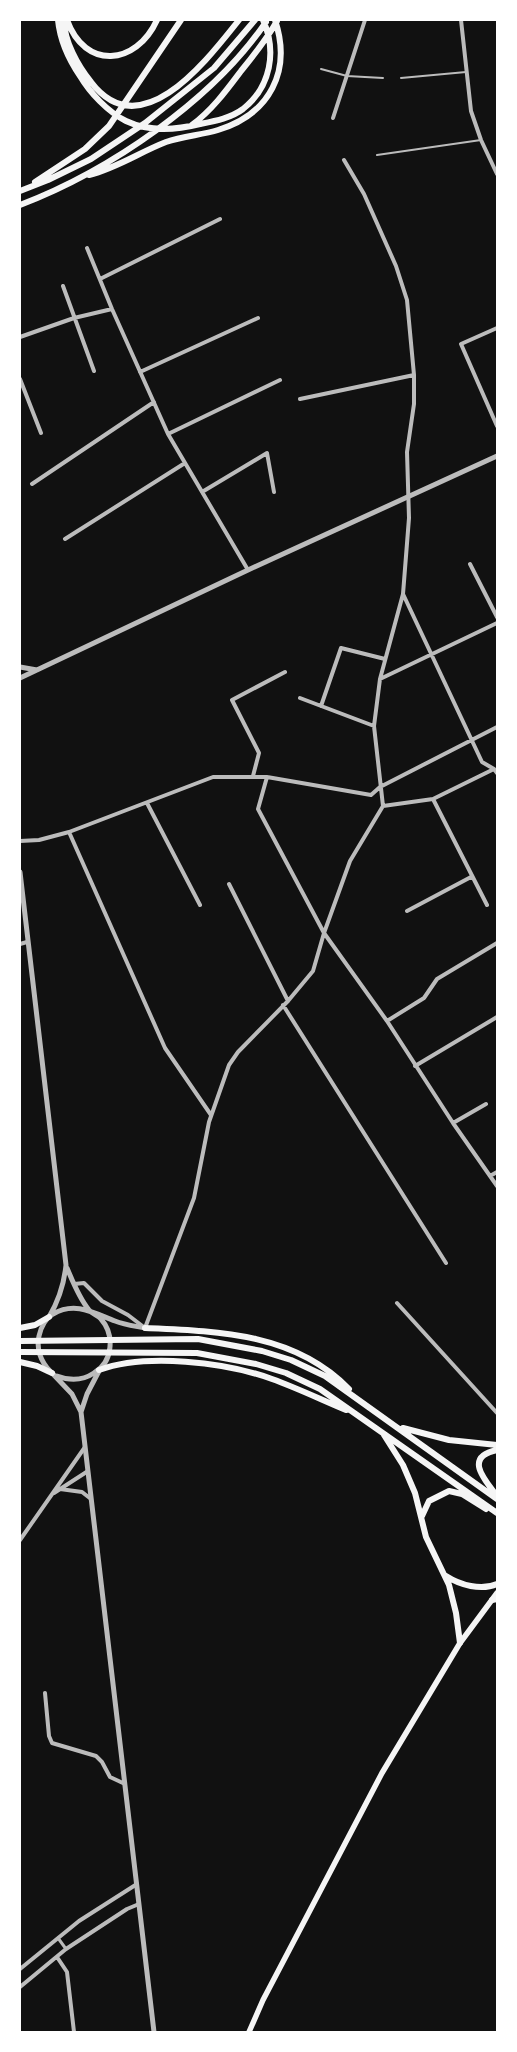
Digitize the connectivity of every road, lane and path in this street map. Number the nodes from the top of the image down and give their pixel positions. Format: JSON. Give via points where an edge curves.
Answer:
{"nodes":[{"id":1,"x":58,"y":20,"type":"edge"},
{"id":2,"x":66,"y":20,"type":"edge"},
{"id":3,"x":157,"y":20,"type":"edge"},
{"id":4,"x":181,"y":20,"type":"edge"},
{"id":5,"x":238,"y":20,"type":"edge"},
{"id":6,"x":255,"y":20,"type":"edge"},
{"id":7,"x":263,"y":20,"type":"edge"},
{"id":8,"x":268,"y":20,"type":"edge"},
{"id":9,"x":276,"y":20,"type":"edge"},
{"id":10,"x":365,"y":20,"type":"edge"},
{"id":11,"x":461,"y":20,"type":"edge"},
{"id":12,"x":321,"y":69,"type":"dead end"},
{"id":13,"x":466,"y":72,"type":"junction"},
{"id":14,"x":347,"y":76,"type":"junction"},
{"id":15,"x":383,"y":78,"type":"dead end"},
{"id":16,"x":401,"y":78,"type":"dead end"},
{"id":17,"x":333,"y":118,"type":"dead end"},
{"id":18,"x":189,"y":127,"type":"junction"},
{"id":19,"x":481,"y":140,"type":"junction"},
{"id":20,"x":377,"y":155,"type":"dead end"},
{"id":21,"x":344,"y":160,"type":"dead end"},
{"id":22,"x":497,"y":174,"type":"edge"},
{"id":23,"x":82,"y":176,"type":"junction"},
{"id":24,"x":23,"y":190,"type":"edge"},
{"id":25,"x":20,"y":205,"type":"edge"},
{"id":26,"x":220,"y":219,"type":"dead end"},
{"id":27,"x":88,"y":248,"type":"dead end"},
{"id":28,"x":100,"y":279,"type":"junction"},
{"id":29,"x":63,"y":286,"type":"dead end"},
{"id":30,"x":112,"y":309,"type":"junction"},
{"id":31,"x":74,"y":318,"type":"junction"},
{"id":32,"x":258,"y":318,"type":"dead end"},
{"id":33,"x":497,"y":328,"type":"edge"},
{"id":34,"x":20,"y":336,"type":"edge"},
{"id":35,"x":94,"y":372,"type":"dead end"},
{"id":36,"x":140,"y":372,"type":"junction"},
{"id":37,"x":414,"y":375,"type":"junction"},
{"id":38,"x":20,"y":380,"type":"edge"},
{"id":39,"x":280,"y":380,"type":"dead end"},
{"id":40,"x":300,"y":399,"type":"dead end"},
{"id":41,"x":154,"y":402,"type":"junction"},
{"id":42,"x":497,"y":426,"type":"edge"},
{"id":43,"x":41,"y":434,"type":"dead end"},
{"id":44,"x":168,"y":434,"type":"junction"},
{"id":45,"x":497,"y":456,"type":"edge"},
{"id":46,"x":185,"y":463,"type":"junction"},
{"id":47,"x":32,"y":484,"type":"dead end"},
{"id":48,"x":202,"y":492,"type":"junction"},
{"id":49,"x":274,"y":492,"type":"dead end"},
{"id":50,"x":408,"y":498,"type":"junction"},
{"id":51,"x":65,"y":539,"type":"dead end"},
{"id":52,"x":470,"y":564,"type":"dead end"},
{"id":53,"x":248,"y":570,"type":"junction"},
{"id":54,"x":403,"y":594,"type":"junction"},
{"id":55,"x":497,"y":617,"type":"edge"},
{"id":56,"x":497,"y":623,"type":"edge"},
{"id":57,"x":432,"y":654,"type":"junction"},
{"id":58,"x":385,"y":659,"type":"junction"},
{"id":59,"x":20,"y":667,"type":"edge"},
{"id":60,"x":37,"y":670,"type":"junction"},
{"id":61,"x":285,"y":672,"type":"dead end"},
{"id":62,"x":20,"y":678,"type":"edge"},
{"id":63,"x":380,"y":679,"type":"junction"},
{"id":64,"x":300,"y":698,"type":"dead end"},
{"id":65,"x":321,"y":706,"type":"junction"},
{"id":66,"x":374,"y":726,"type":"junction"},
{"id":67,"x":497,"y":727,"type":"edge"},
{"id":68,"x":472,"y":740,"type":"junction"},
{"id":69,"x":496,"y":771,"type":"edge"},
{"id":70,"x":253,"y":776,"type":"junction"},
{"id":71,"x":267,"y":777,"type":"junction"},
{"id":72,"x":380,"y":787,"type":"junction"},
{"id":73,"x":433,"y":799,"type":"junction"},
{"id":74,"x":147,"y":803,"type":"junction"},
{"id":75,"x":383,"y":806,"type":"junction"},
{"id":76,"x":68,"y":832,"type":"junction"},
{"id":77,"x":20,"y":841,"type":"edge"},
{"id":78,"x":20,"y":872,"type":"edge"},
{"id":79,"x":471,"y":877,"type":"junction"},
{"id":80,"x":229,"y":884,"type":"dead end"},
{"id":81,"x":200,"y":905,"type":"dead end"},
{"id":82,"x":487,"y":905,"type":"dead end"},
{"id":83,"x":407,"y":911,"type":"dead end"},
{"id":84,"x":324,"y":933,"type":"junction"},
{"id":85,"x":27,"y":942,"type":"junction"},
{"id":86,"x":497,"y":943,"type":"edge"},
{"id":87,"x":20,"y":944,"type":"edge"},
{"id":88,"x":288,"y":1001,"type":"junction"},
{"id":89,"x":283,"y":1006,"type":"junction"},
{"id":90,"x":497,"y":1017,"type":"edge"},
{"id":91,"x":387,"y":1021,"type":"junction"},
{"id":92,"x":416,"y":1066,"type":"junction"},
{"id":93,"x":486,"y":1104,"type":"dead end"},
{"id":94,"x":211,"y":1115,"type":"junction"},
{"id":95,"x":453,"y":1123,"type":"junction"},
{"id":96,"x":497,"y":1172,"type":"edge"},
{"id":97,"x":490,"y":1176,"type":"junction"},
{"id":98,"x":497,"y":1186,"type":"edge"},
{"id":99,"x":446,"y":1263,"type":"dead end"},
{"id":100,"x":66,"y":1265,"type":"junction"},
{"id":101,"x":74,"y":1284,"type":"junction"},
{"id":102,"x":398,"y":1303,"type":"dead end"},
{"id":103,"x":89,"y":1310,"type":"junction"},
{"id":104,"x":49,"y":1317,"type":"junction"},
{"id":105,"x":20,"y":1328,"type":"edge"},
{"id":106,"x":146,"y":1328,"type":"junction"},
{"id":107,"x":20,"y":1341,"type":"edge"},
{"id":108,"x":20,"y":1352,"type":"edge"},
{"id":109,"x":20,"y":1362,"type":"edge"},
{"id":110,"x":99,"y":1370,"type":"junction"},
{"id":111,"x":52,"y":1373,"type":"junction"},
{"id":112,"x":358,"y":1398,"type":"junction"},
{"id":113,"x":81,"y":1412,"type":"junction"},
{"id":114,"x":497,"y":1413,"type":"edge"},
{"id":115,"x":357,"y":1414,"type":"junction"},
{"id":116,"x":398,"y":1426,"type":"junction"},
{"id":117,"x":382,"y":1431,"type":"junction"},
{"id":118,"x":497,"y":1445,"type":"edge"},
{"id":119,"x":85,"y":1447,"type":"junction"},
{"id":120,"x":497,"y":1450,"type":"edge"},
{"id":121,"x":88,"y":1471,"type":"junction"},
{"id":122,"x":60,"y":1489,"type":"junction"},
{"id":123,"x":52,"y":1494,"type":"junction"},
{"id":124,"x":497,"y":1497,"type":"edge"},
{"id":125,"x":91,"y":1499,"type":"junction"},
{"id":126,"x":497,"y":1513,"type":"edge"},
{"id":127,"x":422,"y":1516,"type":"junction"},
{"id":128,"x":20,"y":1540,"type":"edge"},
{"id":129,"x":444,"y":1574,"type":"junction"},
{"id":130,"x":497,"y":1584,"type":"edge"},
{"id":131,"x":497,"y":1593,"type":"edge"},
{"id":132,"x":494,"y":1600,"type":"edge"},
{"id":133,"x":460,"y":1643,"type":"junction"},
{"id":134,"x":45,"y":1694,"type":"dead end"},
{"id":135,"x":125,"y":1784,"type":"junction"},
{"id":136,"x":137,"y":1884,"type":"junction"},
{"id":137,"x":139,"y":1904,"type":"junction"},
{"id":138,"x":58,"y":1938,"type":"junction"},
{"id":139,"x":66,"y":1949,"type":"junction"},
{"id":140,"x":56,"y":1957,"type":"junction"},
{"id":141,"x":20,"y":1968,"type":"edge"},
{"id":142,"x":20,"y":1987,"type":"edge"},
{"id":143,"x":74,"y":2032,"type":"edge"},
{"id":144,"x":154,"y":2032,"type":"edge"},
{"id":145,"x":249,"y":2032,"type":"edge"}],
"edges":[{"from":1,"to":18,"type":"highway","via":[[73,65],[86,86],[106,107],[125,121],[146,128],[168,130]]},
{"from":2,"to":3,"type":"highway","via":[[80,44],[95,54],[112,57],[128,53],[144,42]]},
{"from":2,"to":5,"type":"highway","via":[[68,39],[76,58],[95,88],[116,104],[133,107],[164,97],[207,60]]},
{"from":4,"to":24,"type":"highway","via":[[109,126],[85,149]]},
{"from":6,"to":24,"type":"highway","via":[[214,68],[145,123],[92,159]]},
{"from":7,"to":18,"type":"highway","via":[[272,58],[268,76],[256,95],[243,108],[223,119]]},
{"from":8,"to":23,"type":"highway","via":[[209,86],[154,132]]},
{"from":9,"to":18,"type":"highway","via":[[258,50],[215,105]]},
{"from":9,"to":23,"type":"highway","via":[[282,46],[277,78],[271,93],[258,108],[240,121],[218,130],[168,142],[108,170]]},
{"from":10,"to":14,"type":"street"},
{"from":11,"to":13,"type":"street"},
{"from":12,"to":14,"type":"lane"},
{"from":13,"to":16,"type":"lane"},
{"from":13,"to":19,"type":"street","via":[[471,111]]},
{"from":14,"to":15,"type":"lane"},
{"from":14,"to":17,"type":"street"},
{"from":19,"to":20,"type":"lane"},
{"from":19,"to":22,"type":"street"},
{"from":21,"to":37,"type":"street","via":[[364,194],[396,266],[407,300]]},
{"from":23,"to":25,"type":"highway","via":[[55,192]]},
{"from":26,"to":28,"type":"street"},
{"from":27,"to":28,"type":"street"},
{"from":28,"to":30,"type":"street"},
{"from":29,"to":31,"type":"street"},
{"from":30,"to":31,"type":"street"},
{"from":30,"to":36,"type":"street"},
{"from":31,"to":34,"type":"street"},
{"from":31,"to":35,"type":"street"},
{"from":32,"to":36,"type":"street"},
{"from":33,"to":42,"type":"street","via":[[461,344]]},
{"from":36,"to":41,"type":"street"},
{"from":37,"to":40,"type":"street"},
{"from":37,"to":50,"type":"street","via":[[414,404],[407,452]]},
{"from":38,"to":43,"type":"street"},
{"from":39,"to":44,"type":"street"},
{"from":41,"to":44,"type":"street"},
{"from":41,"to":47,"type":"street"},
{"from":44,"to":46,"type":"street"},
{"from":45,"to":50,"type":"street"},
{"from":46,"to":48,"type":"street"},
{"from":46,"to":51,"type":"street"},
{"from":48,"to":49,"type":"street","via":[[267,453]]},
{"from":48,"to":53,"type":"street"},
{"from":50,"to":53,"type":"street"},
{"from":50,"to":54,"type":"street"},
{"from":52,"to":55,"type":"street"},
{"from":53,"to":60,"type":"street"},
{"from":54,"to":57,"type":"street"},
{"from":54,"to":58,"type":"street"},
{"from":56,"to":57,"type":"street"},
{"from":57,"to":63,"type":"street"},
{"from":57,"to":68,"type":"street"},
{"from":58,"to":63,"type":"street"},
{"from":58,"to":65,"type":"street","via":[[341,648]]},
{"from":59,"to":60,"type":"street"},
{"from":60,"to":62,"type":"street"},
{"from":61,"to":70,"type":"street","via":[[232,700],[259,753]]},
{"from":63,"to":66,"type":"street"},
{"from":64,"to":65,"type":"street"},
{"from":65,"to":66,"type":"street"},
{"from":66,"to":72,"type":"street"},
{"from":67,"to":68,"type":"street"},
{"from":68,"to":69,"type":"street","via":[[482,762]]},
{"from":68,"to":72,"type":"street"},
{"from":69,"to":73,"type":"street"},
{"from":70,"to":71,"type":"street"},
{"from":70,"to":74,"type":"street","via":[[214,777]]},
{"from":71,"to":72,"type":"street","via":[[371,795]]},
{"from":71,"to":84,"type":"street","via":[[258,809]]},
{"from":72,"to":75,"type":"street"},
{"from":73,"to":75,"type":"street"},
{"from":73,"to":79,"type":"street"},
{"from":74,"to":76,"type":"street"},
{"from":74,"to":81,"type":"street"},
{"from":75,"to":84,"type":"street","via":[[350,862]]},
{"from":76,"to":77,"type":"street","via":[[39,840]]},
{"from":76,"to":94,"type":"street","via":[[165,1048]]},
{"from":78,"to":85,"type":"street"},
{"from":79,"to":82,"type":"street"},
{"from":79,"to":83,"type":"street"},
{"from":80,"to":88,"type":"street"},
{"from":84,"to":88,"type":"street","via":[[313,971]]},
{"from":84,"to":91,"type":"street"},
{"from":85,"to":87,"type":"street"},
{"from":85,"to":100,"type":"street"},
{"from":86,"to":91,"type":"street","via":[[437,979],[424,998]]},
{"from":88,"to":89,"type":"street"},
{"from":89,"to":94,"type":"street","via":[[229,1065]]},
{"from":89,"to":99,"type":"street"},
{"from":90,"to":92,"type":"street"},
{"from":91,"to":92,"type":"street"},
{"from":92,"to":95,"type":"street"},
{"from":93,"to":95,"type":"street"},
{"from":94,"to":106,"type":"street","via":[[194,1198]]},
{"from":95,"to":97,"type":"street"},
{"from":96,"to":97,"type":"street"},
{"from":97,"to":98,"type":"street"},
{"from":100,"to":101,"type":"street"},
{"from":100,"to":104,"type":"street","via":[[64,1284]]},
{"from":101,"to":103,"type":"street"},
{"from":101,"to":106,"type":"street","via":[[84,1283],[102,1301]]},
{"from":102,"to":114,"type":"street"},
{"from":103,"to":104,"type":"street","via":[[75,1307]]},
{"from":103,"to":106,"type":"street","via":[[129,1326]]},
{"from":103,"to":110,"type":"street","via":[[101,1319],[111,1345],[108,1359]]},
{"from":104,"to":105,"type":"highway","via":[[35,1325]]},
{"from":104,"to":111,"type":"street","via":[[37,1343],[40,1357]]},
{"from":106,"to":112,"type":"highway","via":[[206,1330],[274,1343],[313,1360]]},
{"from":107,"to":112,"type":"highway","via":[[198,1339],[291,1360],[325,1376]]},
{"from":108,"to":115,"type":"highway","via":[[197,1353],[286,1373],[320,1389]]},
{"from":109,"to":111,"type":"highway"},
{"from":110,"to":111,"type":"street","via":[[87,1378],[73,1380]]},
{"from":110,"to":113,"type":"street"},
{"from":110,"to":115,"type":"highway","via":[[116,1364],[173,1361],[223,1367],[271,1379]]},
{"from":111,"to":113,"type":"street","via":[[72,1394]]},
{"from":112,"to":116,"type":"highway"},
{"from":113,"to":119,"type":"street"},
{"from":115,"to":117,"type":"highway"},
{"from":116,"to":118,"type":"highway","via":[[449,1440]]},
{"from":116,"to":124,"type":"highway"},
{"from":117,"to":126,"type":"highway"},
{"from":117,"to":127,"type":"highway","via":[[403,1465]]},
{"from":119,"to":121,"type":"street"},
{"from":119,"to":123,"type":"street"},
{"from":120,"to":124,"type":"highway","via":[[482,1457],[479,1468]]},
{"from":121,"to":122,"type":"street"},
{"from":121,"to":125,"type":"street"},
{"from":122,"to":123,"type":"street"},
{"from":122,"to":125,"type":"street","via":[[82,1492]]},
{"from":123,"to":128,"type":"street"},
{"from":125,"to":135,"type":"street"},
{"from":126,"to":127,"type":"highway","via":[[450,1491],[429,1501]]},
{"from":127,"to":129,"type":"highway","via":[[426,1537]]},
{"from":129,"to":130,"type":"highway","via":[[472,1586],[487,1588]]},
{"from":129,"to":133,"type":"highway","via":[[455,1605]]},
{"from":131,"to":132,"type":"main road"},
{"from":132,"to":133,"type":"main road"},
{"from":133,"to":145,"type":"main road","via":[[382,1773]]},
{"from":134,"to":135,"type":"street","via":[[52,1743],[96,1756],[110,1776]]},
{"from":135,"to":136,"type":"street"},
{"from":136,"to":137,"type":"street"},
{"from":136,"to":138,"type":"street"},
{"from":137,"to":139,"type":"street"},
{"from":137,"to":144,"type":"street"},
{"from":138,"to":139,"type":"street"},
{"from":138,"to":141,"type":"street"},
{"from":139,"to":140,"type":"street"},
{"from":140,"to":142,"type":"street"},
{"from":140,"to":143,"type":"street","via":[[67,1972]]}]}
